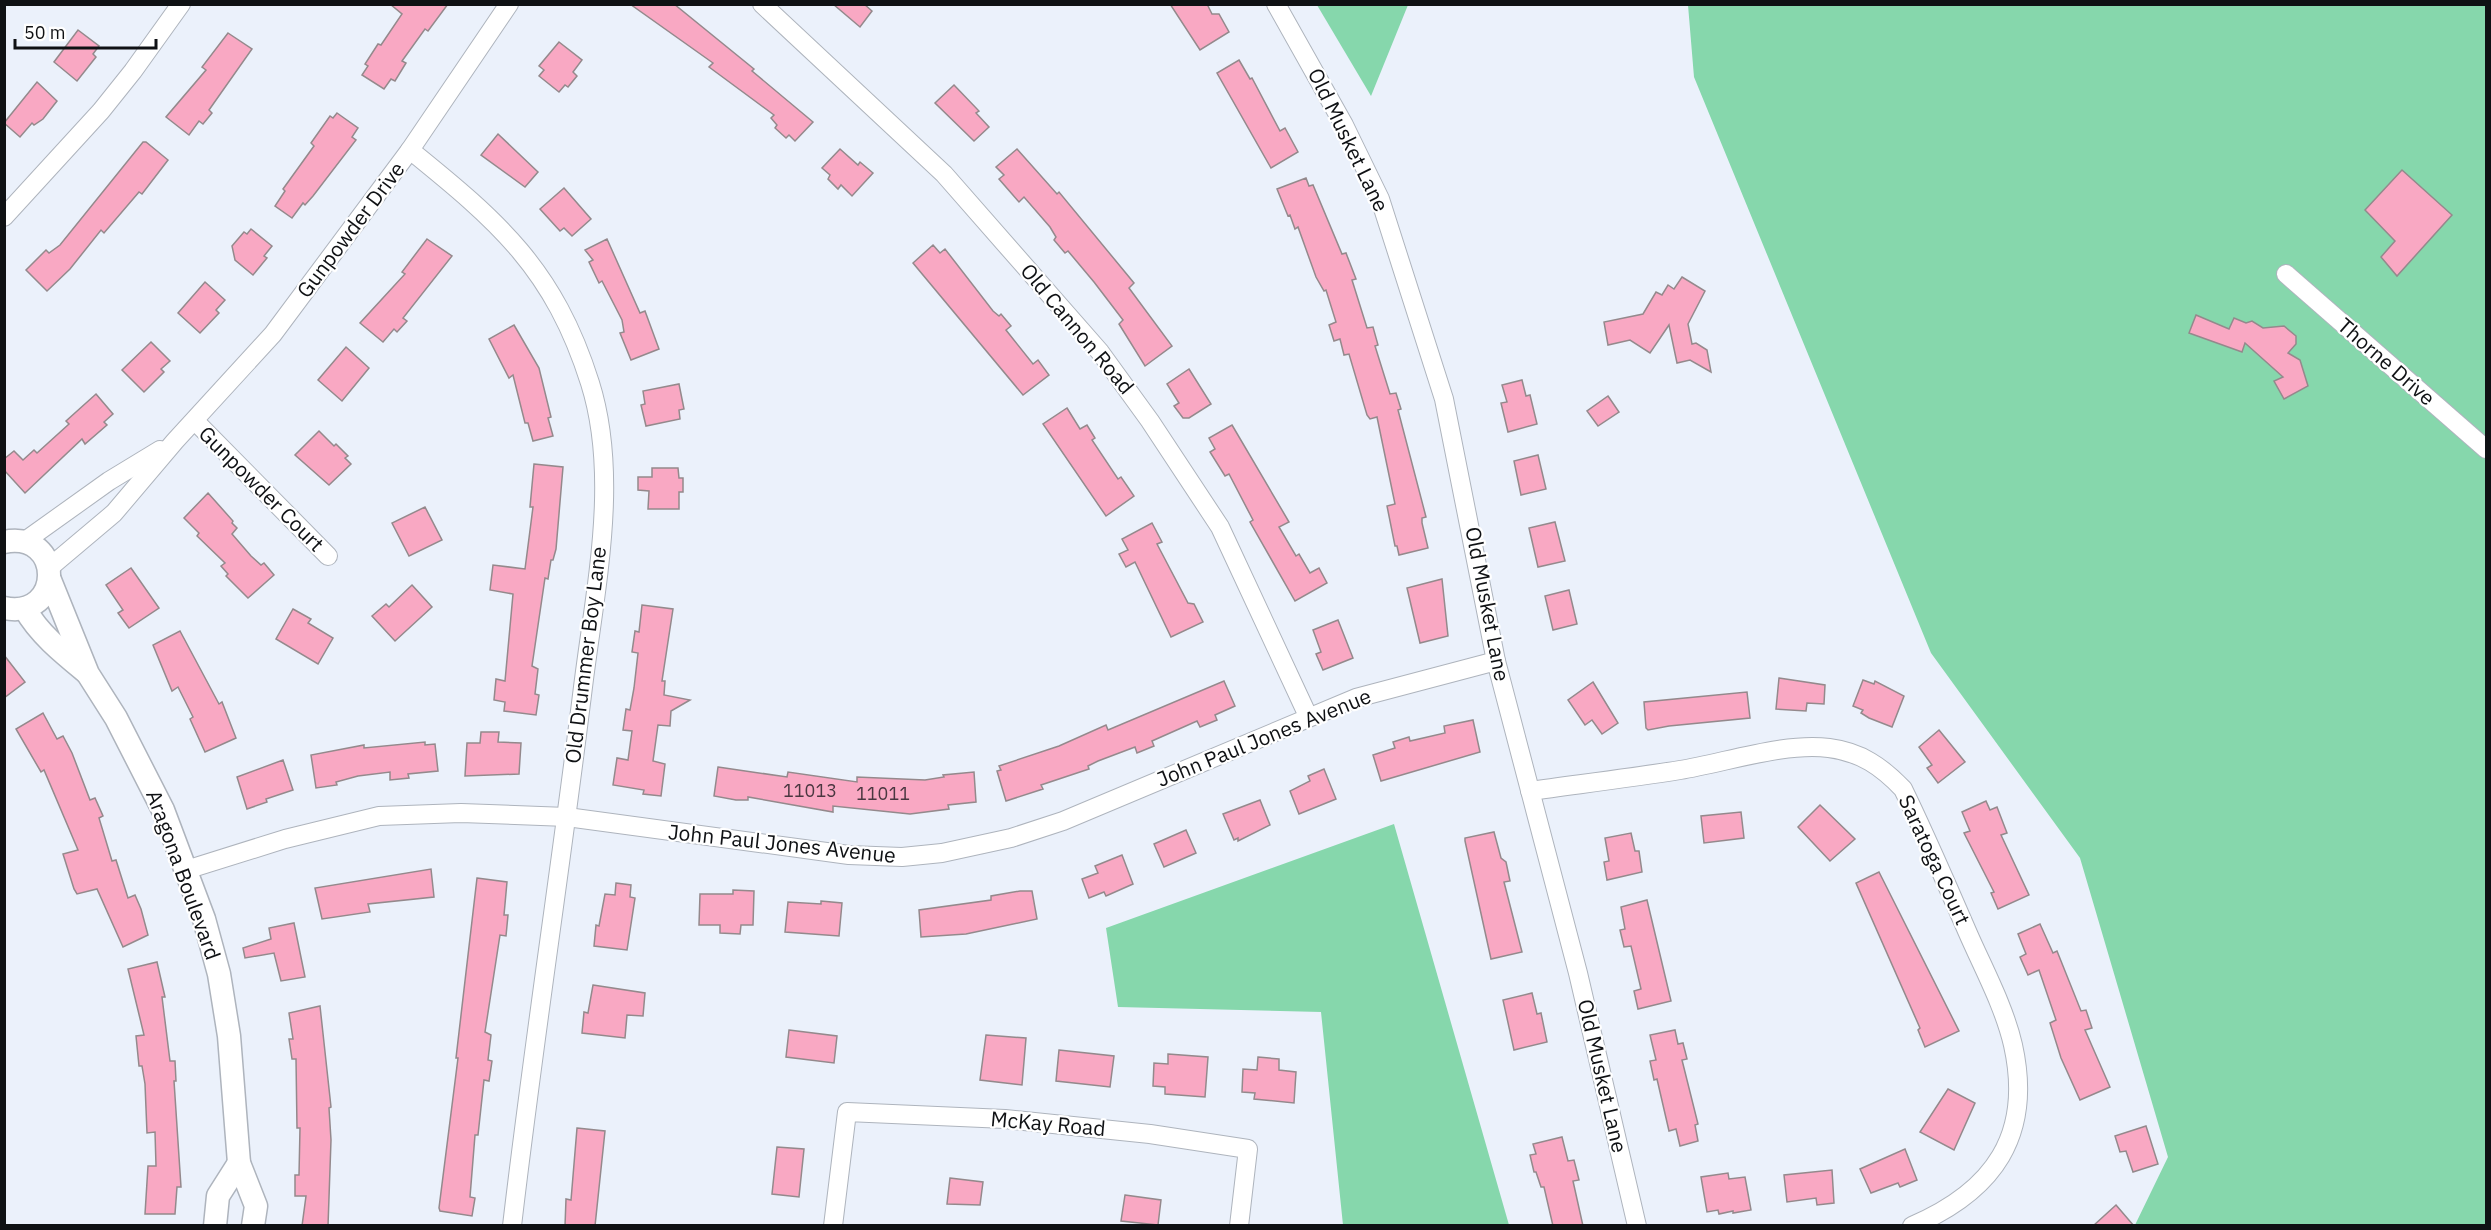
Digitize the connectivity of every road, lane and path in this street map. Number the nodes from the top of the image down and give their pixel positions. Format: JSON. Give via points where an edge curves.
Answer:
{"nodes":[{"id":1,"x":181,"y":4,"type":"edge"},
{"id":2,"x":509,"y":4,"type":"edge"},
{"id":3,"x":762,"y":4,"type":"edge"},
{"id":4,"x":1276,"y":4,"type":"edge"},
{"id":5,"x":410,"y":150,"type":"junction"},
{"id":6,"x":4,"y":217,"type":"edge"},
{"id":7,"x":2286,"y":274,"type":"dead end"},
{"id":8,"x":195,"y":421,"type":"junction"},
{"id":9,"x":175,"y":441,"type":"junction"},
{"id":10,"x":2487,"y":449,"type":"edge"},
{"id":11,"x":12,"y":539,"type":"edge"},
{"id":12,"x":327,"y":556,"type":"dead end"},
{"id":13,"x":50,"y":574,"type":"junction"},
{"id":14,"x":12,"y":610,"type":"edge"},
{"id":15,"x":1497,"y":661,"type":"junction"},
{"id":16,"x":88,"y":674,"type":"junction"},
{"id":17,"x":1308,"y":716,"type":"junction"},
{"id":18,"x":1530,"y":791,"type":"junction"},
{"id":19,"x":567,"y":817,"type":"junction"},
{"id":20,"x":186,"y":870,"type":"junction"},
{"id":21,"x":239,"y":1163,"type":"junction"},
{"id":22,"x":215,"y":1226,"type":"edge"},
{"id":23,"x":253,"y":1226,"type":"edge"},
{"id":24,"x":512,"y":1226,"type":"edge"},
{"id":25,"x":833,"y":1226,"type":"edge"},
{"id":26,"x":1239,"y":1226,"type":"edge"},
{"id":27,"x":1637,"y":1226,"type":"edge"},
{"id":28,"x":1912,"y":1226,"type":"edge"}],
"edges":[{"from":1,"to":6,"type":"street","via":[[101,111]]},
{"from":2,"to":5,"type":"street","name":"Gunpowder Drive"},
{"from":3,"to":17,"type":"street","name":"Old Cannon Road","via":[[944,174],[1100,352],[1220,527]]},
{"from":4,"to":15,"type":"street","name":"Old Musket Lane","via":[[1380,200],[1444,399]]},
{"from":5,"to":8,"type":"street","name":"Gunpowder Drive","via":[[273,334]]},
{"from":5,"to":19,"type":"street","name":"Old Drummer Boy Lane","via":[[481,208],[531,261],[560,309],[595,403],[604,445],[604,488]]},
{"from":7,"to":10,"type":"street","name":"Thorne Drive"},
{"from":8,"to":9,"type":"street","name":"Gunpowder Drive"},
{"from":8,"to":12,"type":"street","name":"Gunpowder Court"},
{"from":9,"to":11,"type":"street","name":"Gunpowder Drive"},
{"from":9,"to":13,"type":"street","name":"Gunpowder Drive","via":[[114,513]]},
{"from":11,"to":13,"type":"street","name":"Aragona Boulevard","via":[[37,548]]},
{"from":13,"to":14,"type":"street","via":[[44,596]]},
{"from":13,"to":16,"type":"street","name":"Aragona Boulevard"},
{"from":14,"to":16,"type":"street","name":"Aragona Boulevard","via":[[32,621]]},
{"from":15,"to":17,"type":"street","name":"John Paul Jones Avenue","via":[[1356,698]]},
{"from":15,"to":18,"type":"street","name":"Old Musket Lane"},
{"from":16,"to":20,"type":"street","name":"Aragona Boulevard","via":[[154,792]]},
{"from":17,"to":19,"type":"street","name":"John Paul Jones Avenue","via":[[1063,821],[942,854],[849,855]]},
{"from":18,"to":27,"type":"street","name":"Old Musket Lane","via":[[1578,973]]},
{"from":18,"to":28,"type":"street","name":"Saratoga Court","via":[[1800,748],[1829,748],[1858,755],[1881,767],[1903,789],[1988,977],[2013,1045],[2016,1070],[2014,1117],[2001,1160],[1966,1196]]},
{"from":19,"to":20,"type":"street","name":"John Paul Jones Avenue","via":[[472,813],[379,816],[285,839]]},
{"from":19,"to":24,"type":"street","name":"Old Drummer Boy Lane"},
{"from":20,"to":21,"type":"street","name":"Aragona Boulevard","via":[[219,974],[229,1036]]},
{"from":21,"to":22,"type":"street","via":[[218,1196]]},
{"from":21,"to":23,"type":"street","name":"Aragona Boulevard","via":[[256,1206]]},
{"from":25,"to":26,"type":"street","name":"McKay Road","via":[[847,1112],[1005,1119],[1248,1149]]}]}
